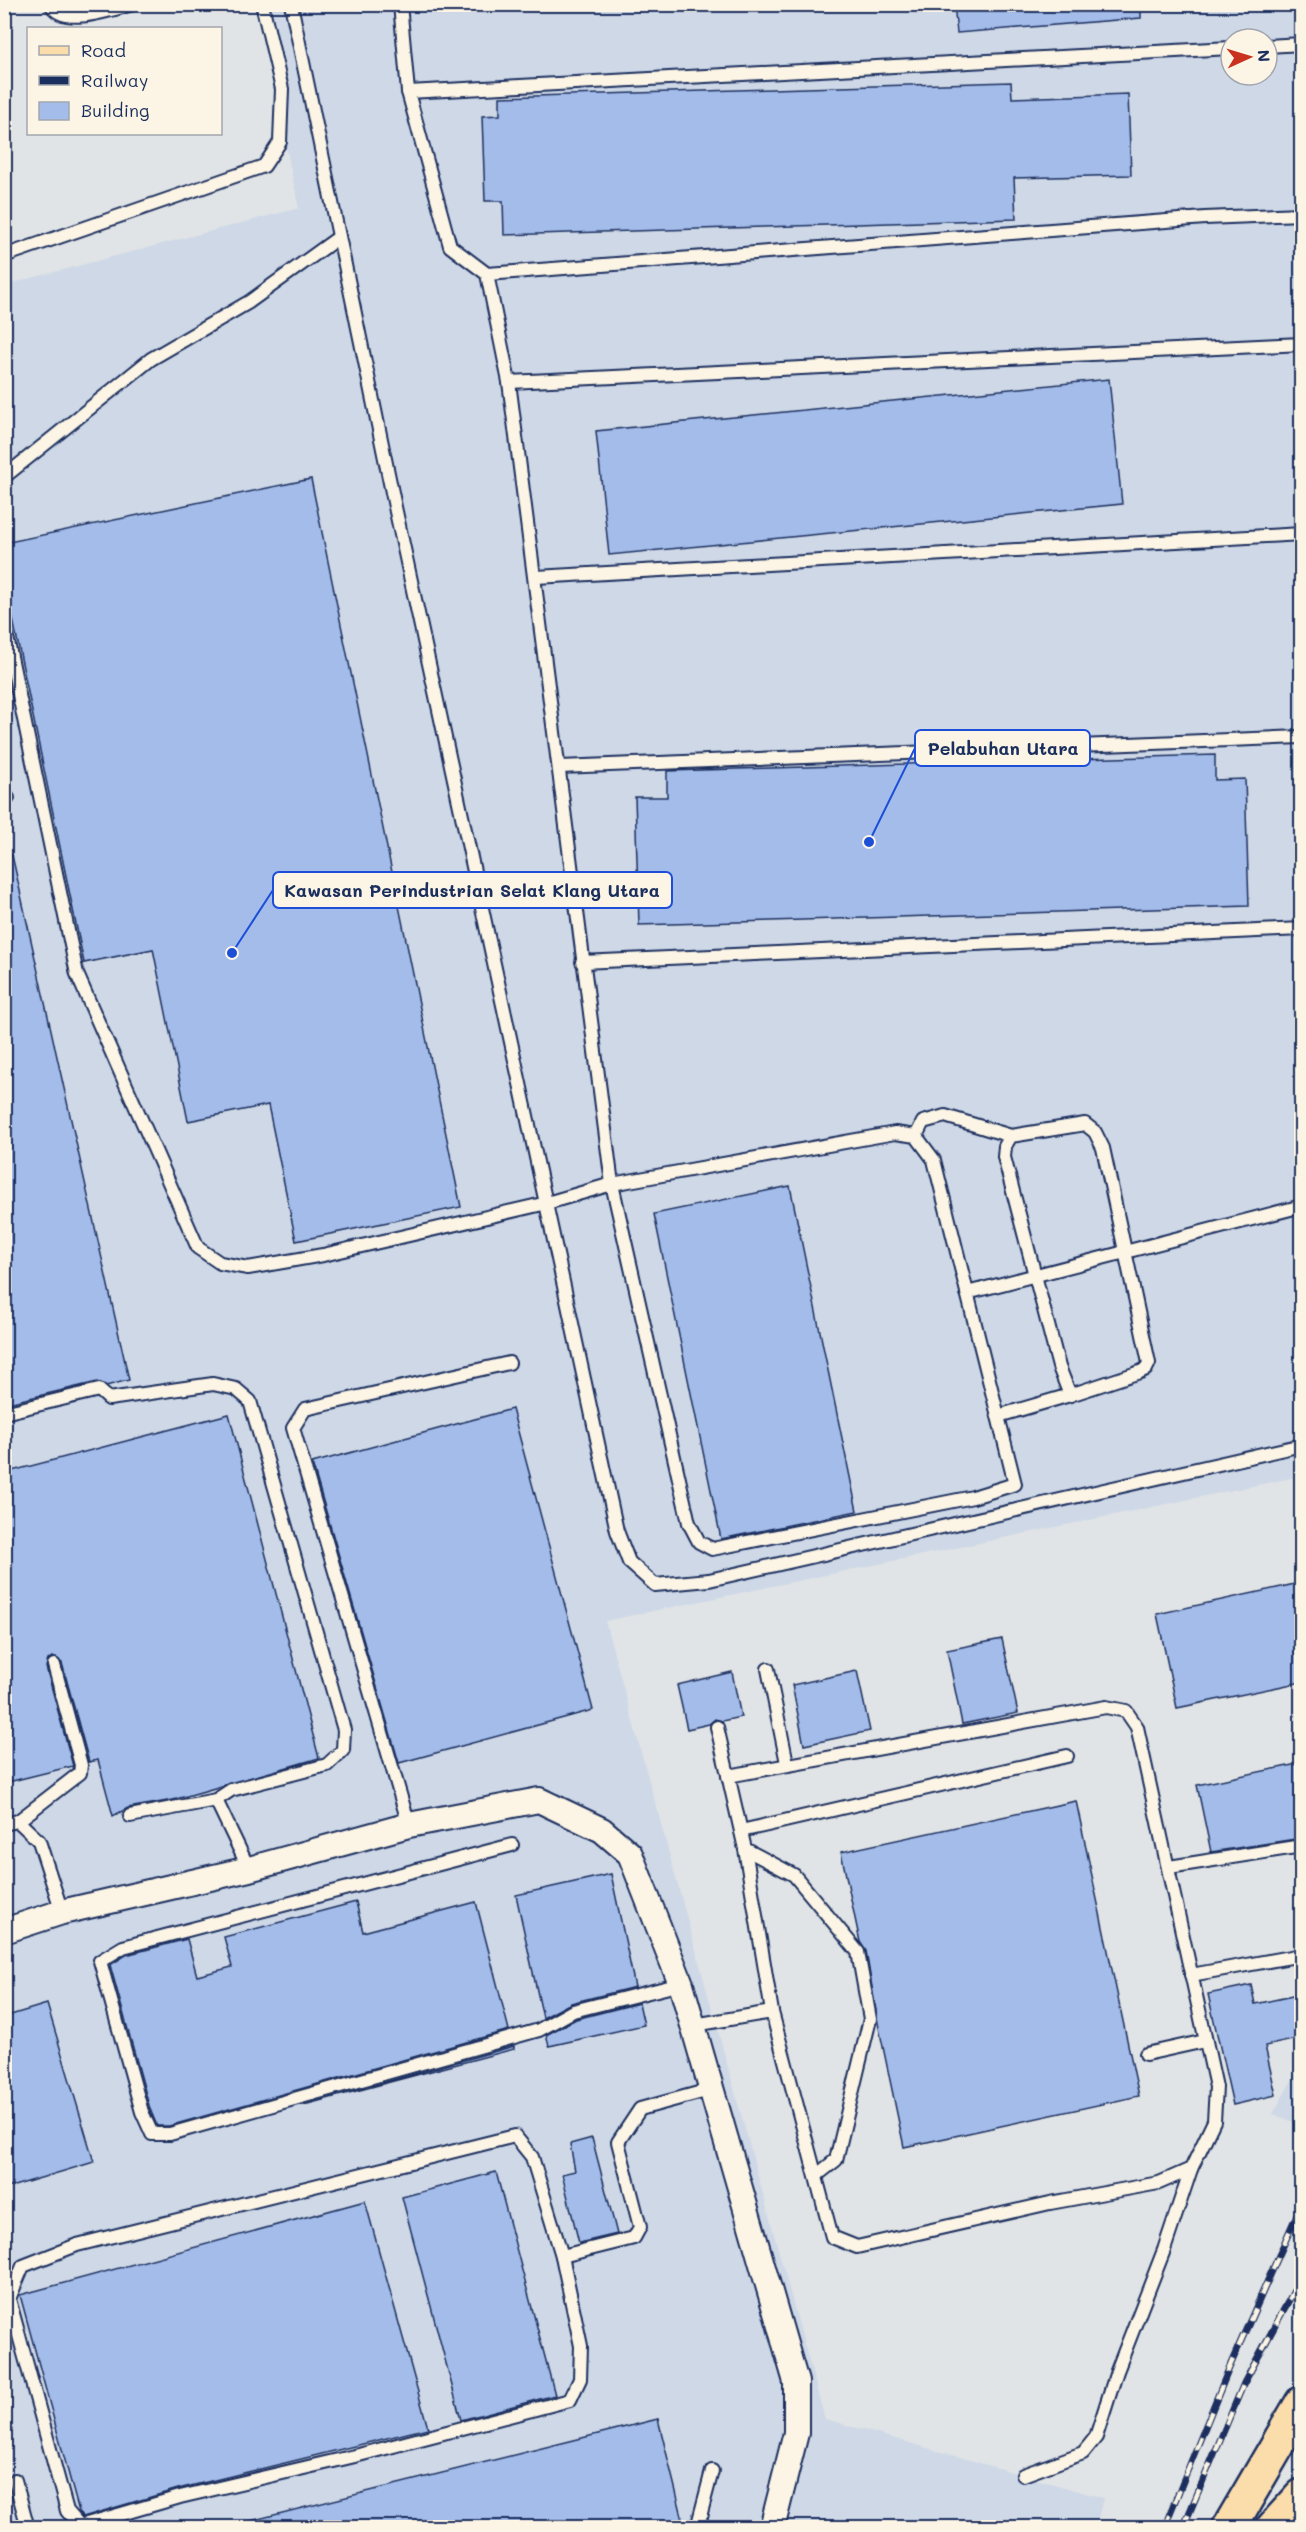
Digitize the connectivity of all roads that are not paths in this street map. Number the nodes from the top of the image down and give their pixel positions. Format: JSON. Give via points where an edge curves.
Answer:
{"nodes":[{"id":1,"x":51,"y":4,"type":"edge"},
{"id":2,"x":133,"y":4,"type":"edge"},
{"id":3,"x":262,"y":4,"type":"edge"},
{"id":4,"x":291,"y":4,"type":"edge"},
{"id":5,"x":400,"y":4,"type":"edge"},
{"id":6,"x":1302,"y":44,"type":"edge"},
{"id":7,"x":1279,"y":45,"type":"edge"},
{"id":8,"x":1219,"y":49,"type":"edge"},
{"id":9,"x":408,"y":92,"type":"junction"},
{"id":10,"x":1302,"y":214,"type":"edge"},
{"id":11,"x":339,"y":237,"type":"junction"},
{"id":12,"x":4,"y":256,"type":"edge"},
{"id":13,"x":488,"y":274,"type":"junction"},
{"id":14,"x":1302,"y":345,"type":"edge"},
{"id":15,"x":509,"y":382,"type":"junction"},
{"id":16,"x":4,"y":477,"type":"edge"},
{"id":17,"x":1302,"y":534,"type":"edge"},
{"id":18,"x":536,"y":577,"type":"junction"},
{"id":19,"x":4,"y":623,"type":"edge"},
{"id":20,"x":1302,"y":737,"type":"edge"},
{"id":21,"x":560,"y":767,"type":"junction"},
{"id":22,"x":1302,"y":929,"type":"edge"},
{"id":23,"x":582,"y":962,"type":"junction"},
{"id":24,"x":916,"y":1136,"type":"junction"},
{"id":25,"x":1011,"y":1136,"type":"junction"},
{"id":26,"x":612,"y":1184,"type":"junction"},
{"id":27,"x":547,"y":1203,"type":"junction"},
{"id":28,"x":1302,"y":1206,"type":"edge"},
{"id":29,"x":1127,"y":1254,"type":"junction"},
{"id":30,"x":1036,"y":1276,"type":"junction"},
{"id":31,"x":967,"y":1293,"type":"junction"},
{"id":32,"x":508,"y":1363,"type":"dead end"},
{"id":33,"x":1070,"y":1395,"type":"junction"},
{"id":34,"x":4,"y":1413,"type":"edge"},
{"id":35,"x":998,"y":1416,"type":"junction"},
{"id":36,"x":1302,"y":1445,"type":"edge"},
{"id":37,"x":54,"y":1665,"type":"dead end"},
{"id":38,"x":768,"y":1669,"type":"dead end"},
{"id":39,"x":717,"y":1726,"type":"dead end"},
{"id":40,"x":1068,"y":1755,"type":"dead end"},
{"id":41,"x":788,"y":1763,"type":"junction"},
{"id":42,"x":729,"y":1776,"type":"junction"},
{"id":43,"x":216,"y":1800,"type":"junction"},
{"id":44,"x":130,"y":1816,"type":"dead end"},
{"id":45,"x":18,"y":1821,"type":"junction"},
{"id":46,"x":4,"y":1824,"type":"edge"},
{"id":47,"x":409,"y":1825,"type":"junction"},
{"id":48,"x":741,"y":1832,"type":"junction"},
{"id":49,"x":512,"y":1845,"type":"dead end"},
{"id":50,"x":1302,"y":1846,"type":"edge"},
{"id":51,"x":746,"y":1849,"type":"junction"},
{"id":52,"x":1169,"y":1867,"type":"junction"},
{"id":53,"x":249,"y":1869,"type":"junction"},
{"id":54,"x":62,"y":1912,"type":"junction"},
{"id":55,"x":4,"y":1931,"type":"edge"},
{"id":56,"x":1302,"y":1955,"type":"edge"},
{"id":57,"x":1191,"y":1975,"type":"junction"},
{"id":58,"x":681,"y":1984,"type":"junction"},
{"id":59,"x":772,"y":2012,"type":"junction"},
{"id":60,"x":694,"y":2025,"type":"junction"},
{"id":61,"x":1205,"y":2041,"type":"junction"},
{"id":62,"x":1146,"y":2054,"type":"dead end"},
{"id":63,"x":714,"y":2089,"type":"junction"},
{"id":64,"x":1191,"y":2169,"type":"junction"},
{"id":65,"x":817,"y":2175,"type":"junction"},
{"id":66,"x":562,"y":2256,"type":"junction"},
{"id":67,"x":1302,"y":2403,"type":"edge"},
{"id":68,"x":712,"y":2471,"type":"dead end"},
{"id":69,"x":1023,"y":2475,"type":"dead end"},
{"id":70,"x":15,"y":2480,"type":"dead end"},
{"id":71,"x":1302,"y":2496,"type":"edge"},
{"id":72,"x":28,"y":2528,"type":"edge"},
{"id":73,"x":697,"y":2528,"type":"edge"},
{"id":74,"x":772,"y":2528,"type":"edge"},
{"id":75,"x":1229,"y":2528,"type":"edge"},
{"id":76,"x":1272,"y":2528,"type":"edge"}],
"edges":[{"from":1,"to":2,"type":"lane","via":[[54,11],[64,16],[89,15]]},
{"from":3,"to":12,"type":"lane","via":[[282,89],[280,142],[264,166]]},
{"from":4,"to":11,"type":"lane"},
{"from":5,"to":9,"type":"lane"},
{"from":6,"to":7,"type":"lane"},
{"from":8,"to":9,"type":"lane"},
{"from":9,"to":13,"type":"lane","via":[[450,246]]},
{"from":10,"to":13,"type":"lane","via":[[1205,218]]},
{"from":11,"to":16,"type":"lane","via":[[249,302],[151,359]]},
{"from":11,"to":27,"type":"lane"},
{"from":13,"to":15,"type":"lane"},
{"from":14,"to":15,"type":"lane"},
{"from":15,"to":18,"type":"lane"},
{"from":17,"to":18,"type":"lane"},
{"from":18,"to":21,"type":"lane"},
{"from":19,"to":27,"type":"lane","via":[[77,974],[198,1248],[220,1263],[248,1268],[323,1256]]},
{"from":20,"to":21,"type":"lane"},
{"from":21,"to":23,"type":"lane"},
{"from":22,"to":23,"type":"lane"},
{"from":23,"to":26,"type":"lane"},
{"from":24,"to":25,"type":"lane","via":[[923,1122],[945,1116]]},
{"from":24,"to":26,"type":"lane","via":[[895,1132]]},
{"from":24,"to":31,"type":"lane","via":[[934,1160]]},
{"from":25,"to":29,"type":"lane","via":[[1085,1124],[1095,1132],[1103,1148]]},
{"from":25,"to":30,"type":"lane","via":[[1004,1157]]},
{"from":26,"to":27,"type":"lane"},
{"from":26,"to":35,"type":"lane","via":[[689,1523],[699,1542],[711,1549],[973,1497],[1015,1484]]},
{"from":27,"to":36,"type":"lane","via":[[617,1531],[629,1562],[655,1585],[709,1580]]},
{"from":28,"to":29,"type":"lane"},
{"from":29,"to":30,"type":"lane"},
{"from":29,"to":33,"type":"lane","via":[[1149,1363],[1140,1372]]},
{"from":30,"to":31,"type":"lane"},
{"from":30,"to":33,"type":"lane"},
{"from":31,"to":35,"type":"lane"},
{"from":32,"to":47,"type":"lane","via":[[305,1409],[293,1428]]},
{"from":33,"to":35,"type":"lane"},
{"from":34,"to":43,"type":"lane","via":[[99,1390],[109,1399],[213,1383],[236,1389],[250,1401],[344,1730],[344,1750],[327,1765],[231,1790]]},
{"from":37,"to":45,"type":"lane","via":[[80,1773]]},
{"from":38,"to":41,"type":"lane"},
{"from":39,"to":42,"type":"lane"},
{"from":40,"to":48,"type":"lane"},
{"from":41,"to":42,"type":"lane"},
{"from":41,"to":52,"type":"lane","via":[[1106,1707],[1126,1711],[1137,1727]]},
{"from":42,"to":48,"type":"lane"},
{"from":43,"to":44,"type":"lane"},
{"from":43,"to":53,"type":"lane"},
{"from":45,"to":46,"type":"lane"},
{"from":45,"to":54,"type":"lane","via":[[39,1841]]},
{"from":47,"to":53,"type":"street"},
{"from":47,"to":58,"type":"street","via":[[539,1800],[602,1830],[630,1854]]},
{"from":48,"to":51,"type":"lane"},
{"from":49,"to":58,"type":"lane","via":[[123,1947],[100,1961],[142,2112],[152,2133],[170,2134],[539,2030],[573,2011]]},
{"from":50,"to":52,"type":"lane"},
{"from":51,"to":59,"type":"lane"},
{"from":51,"to":65,"type":"lane","via":[[794,1875],[858,1952],[870,2019],[836,2160]]},
{"from":52,"to":57,"type":"lane"},
{"from":53,"to":54,"type":"street"},
{"from":54,"to":55,"type":"street"},
{"from":56,"to":57,"type":"lane"},
{"from":57,"to":61,"type":"lane"},
{"from":58,"to":60,"type":"street"},
{"from":59,"to":60,"type":"lane"},
{"from":59,"to":65,"type":"lane"},
{"from":60,"to":63,"type":"street"},
{"from":61,"to":62,"type":"lane"},
{"from":61,"to":64,"type":"lane","via":[[1216,2087],[1214,2121]]},
{"from":63,"to":66,"type":"lane","via":[[640,2109],[618,2142],[640,2227],[634,2238]]},
{"from":63,"to":74,"type":"street","via":[[796,2382],[796,2433]]},
{"from":64,"to":65,"type":"lane","via":[[1159,2183],[1050,2203],[857,2247],[832,2237]]},
{"from":64,"to":69,"type":"lane","via":[[1096,2437],[1083,2453]]},
{"from":66,"to":66,"type":"lane","via":[[581,2346],[580,2379],[570,2400],[180,2497],[80,2526],[67,2511],[9,2299],[23,2266],[77,2245],[515,2136],[532,2157]]},
{"from":67,"to":75,"type":"main road"},
{"from":68,"to":73,"type":"lane"},
{"from":70,"to":72,"type":"lane"},
{"from":71,"to":76,"type":"main road"}]}
